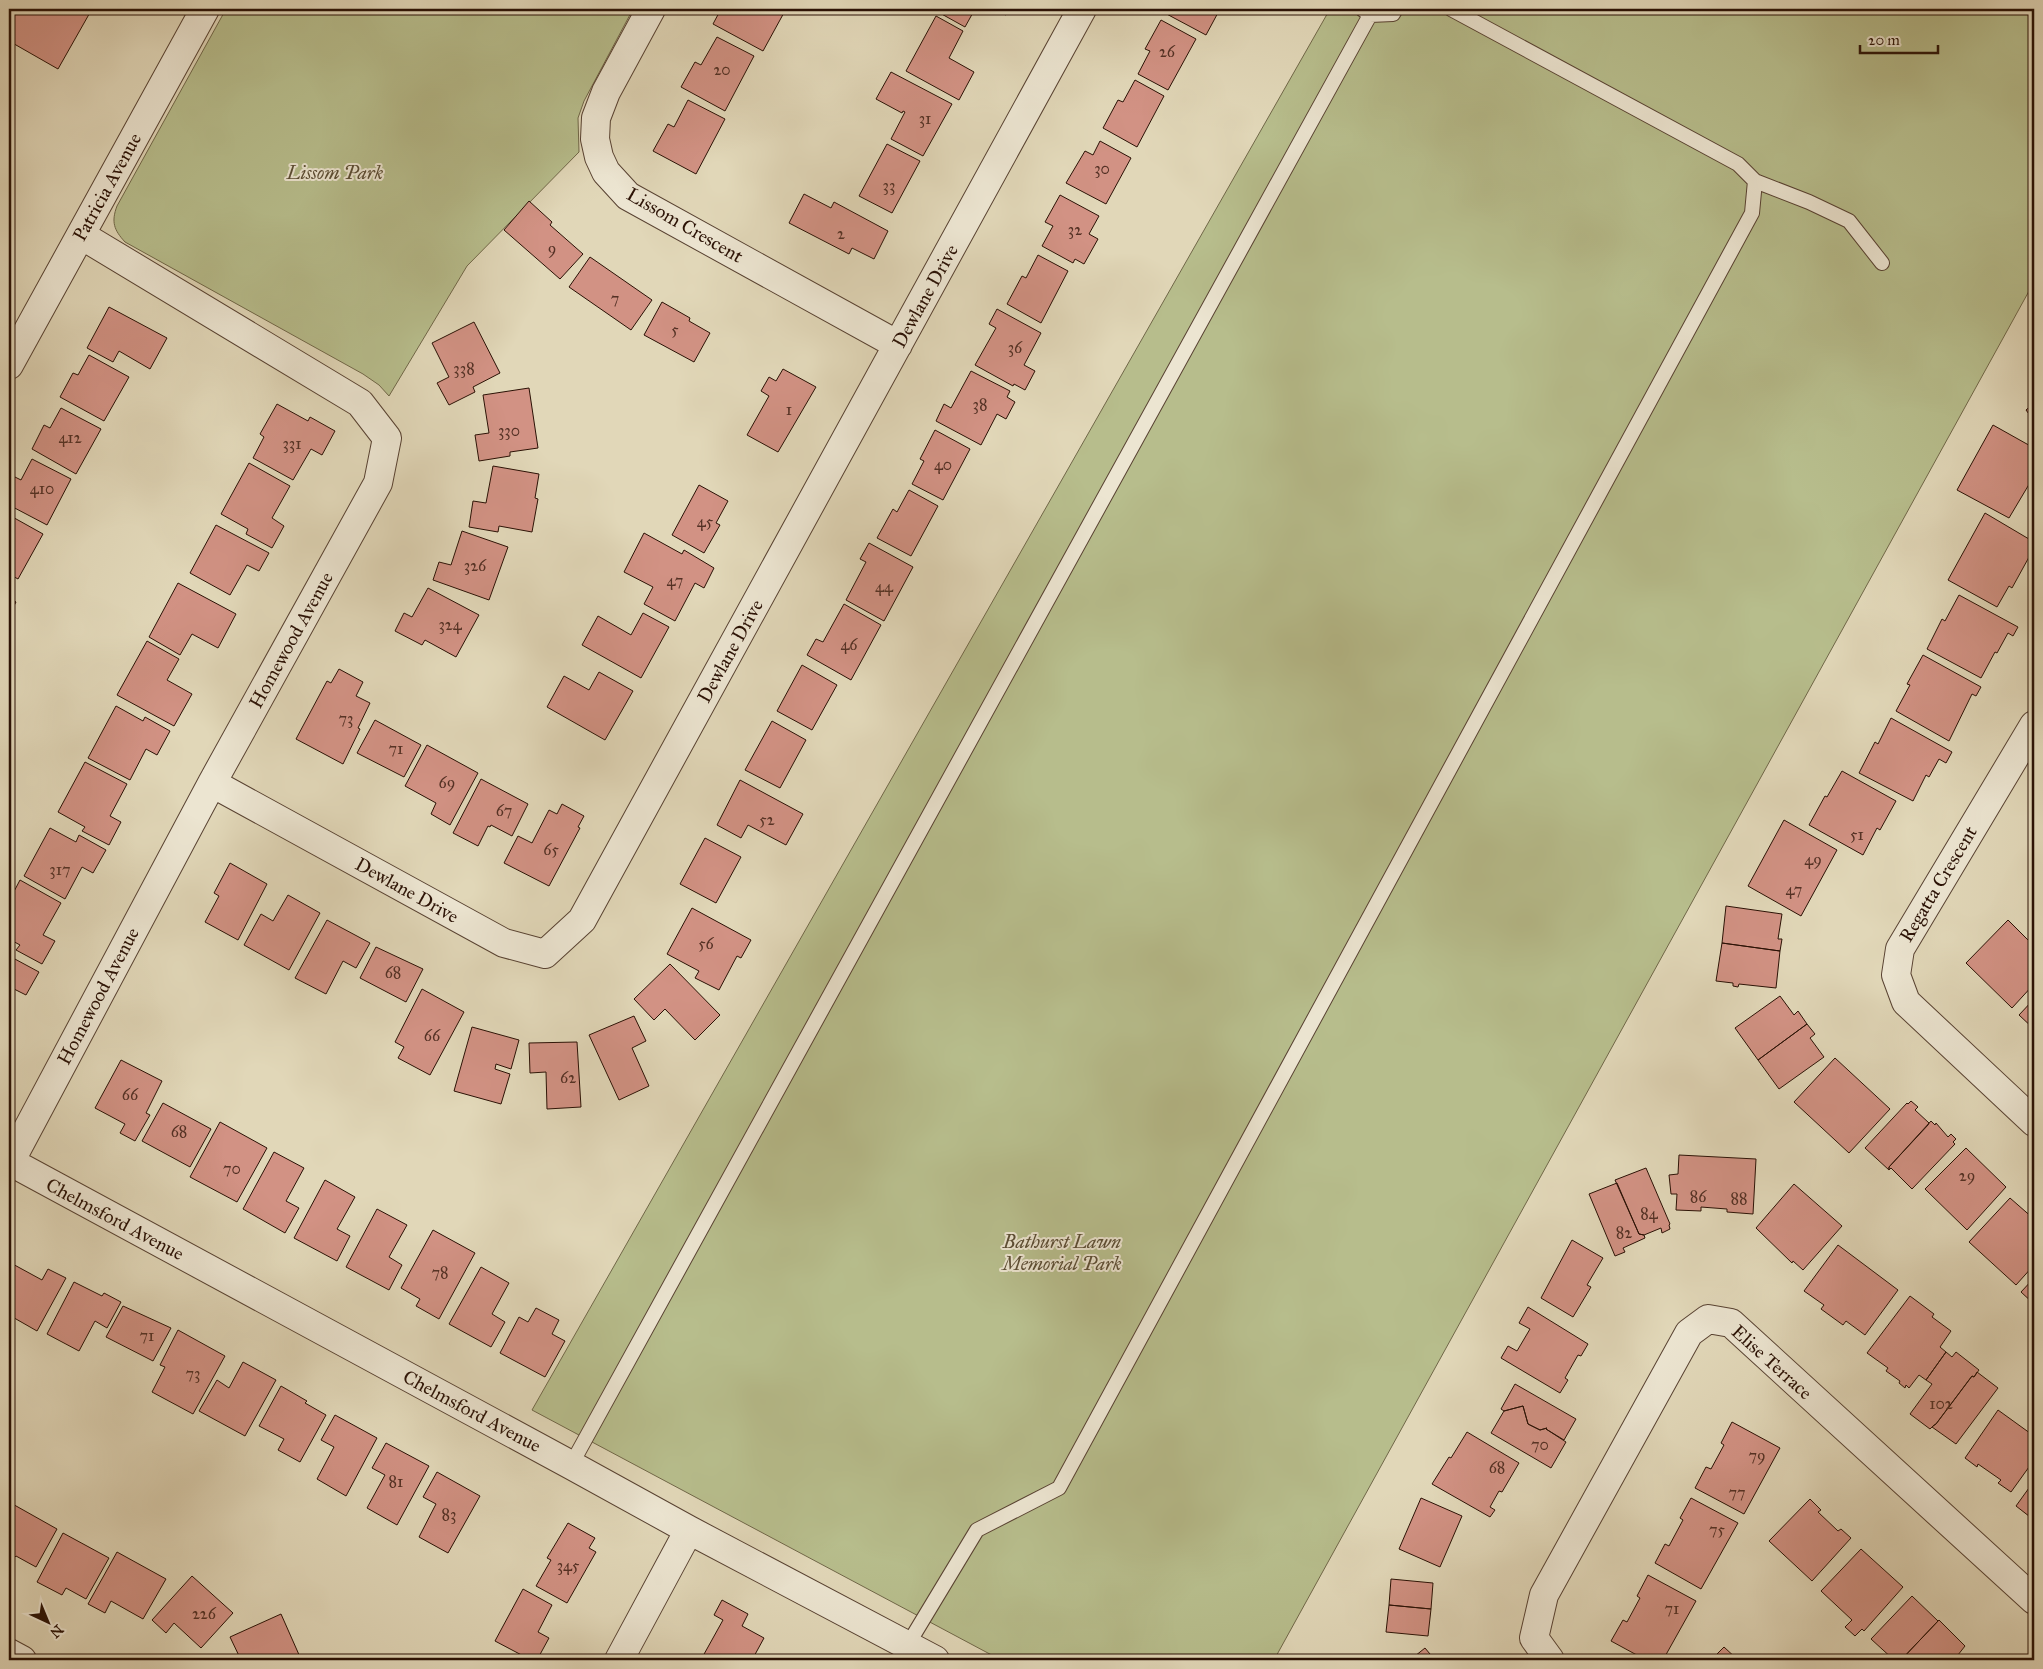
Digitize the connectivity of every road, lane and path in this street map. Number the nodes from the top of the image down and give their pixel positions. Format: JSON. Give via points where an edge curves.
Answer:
{"nodes":[{"id":1,"x":205,"y":9,"type":"edge"},
{"id":2,"x":651,"y":9,"type":"edge"},
{"id":3,"x":1082,"y":9,"type":"edge"},
{"id":4,"x":1396,"y":9,"type":"edge"},
{"id":5,"x":1451,"y":9,"type":"edge"},
{"id":6,"x":1366,"y":12,"type":"edge"},
{"id":7,"x":1755,"y":181,"type":"junction"},
{"id":8,"x":81,"y":235,"type":"junction"},
{"id":9,"x":1882,"y":263,"type":"dead end"},
{"id":10,"x":898,"y":345,"type":"junction"},
{"id":11,"x":9,"y":365,"type":"edge"},
{"id":12,"x":2034,"y":725,"type":"edge"},
{"id":13,"x":212,"y":783,"type":"junction"},
{"id":14,"x":2034,"y":1122,"type":"edge"},
{"id":15,"x":9,"y":1162,"type":"edge"},
{"id":16,"x":571,"y":1465,"type":"junction"},
{"id":17,"x":689,"y":1530,"type":"junction"},
{"id":18,"x":2034,"y":1600,"type":"edge"},
{"id":19,"x":907,"y":1646,"type":"junction"},
{"id":20,"x":9,"y":1653,"type":"edge"},
{"id":21,"x":22,"y":1660,"type":"edge"},
{"id":22,"x":619,"y":1660,"type":"edge"},
{"id":23,"x":935,"y":1660,"type":"edge"},
{"id":24,"x":1550,"y":1660,"type":"edge"}],
"edges":[{"from":1,"to":8,"type":"street","name":"Patricia Avenue"},
{"from":2,"to":10,"type":"street","name":"Lissom Crescent","via":[[606,92],[596,118],[595,139],[606,172],[628,196]]},
{"from":3,"to":10,"type":"street","name":"Dewlane Drive"},
{"from":4,"to":6,"type":"lane","via":[[1393,14]]},
{"from":5,"to":7,"type":"lane","via":[[1738,164]]},
{"from":6,"to":16,"type":"lane"},
{"from":7,"to":9,"type":"lane","via":[[1849,221]]},
{"from":7,"to":19,"type":"lane","via":[[1752,213],[1059,1488],[977,1530]]},
{"from":8,"to":11,"type":"street","name":"Patricia Avenue"},
{"from":8,"to":13,"type":"street","name":"Homewood Avenue","via":[[360,403],[388,438],[378,483]]},
{"from":10,"to":13,"type":"street","name":"Dewlane Drive","via":[[582,920],[545,954],[504,943]]},
{"from":12,"to":14,"type":"street","name":"Regatta Crescent","via":[[1900,949],[1896,975],[1906,1002]]},
{"from":13,"to":15,"type":"street","name":"Homewood Avenue"},
{"from":15,"to":16,"type":"street","name":"Chelmsford Avenue"},
{"from":16,"to":17,"type":"street","name":"Chelmsford Avenue"},
{"from":17,"to":19,"type":"street","name":"Chelmsford Avenue"},
{"from":17,"to":22,"type":"street"},
{"from":18,"to":24,"type":"street","name":"Elise Terrace","via":[[1731,1323],[1708,1319],[1689,1333],[1544,1595],[1534,1638]]},
{"from":19,"to":23,"type":"street","name":"Chelmsford Avenue"},
{"from":20,"to":21,"type":"street"}]}
